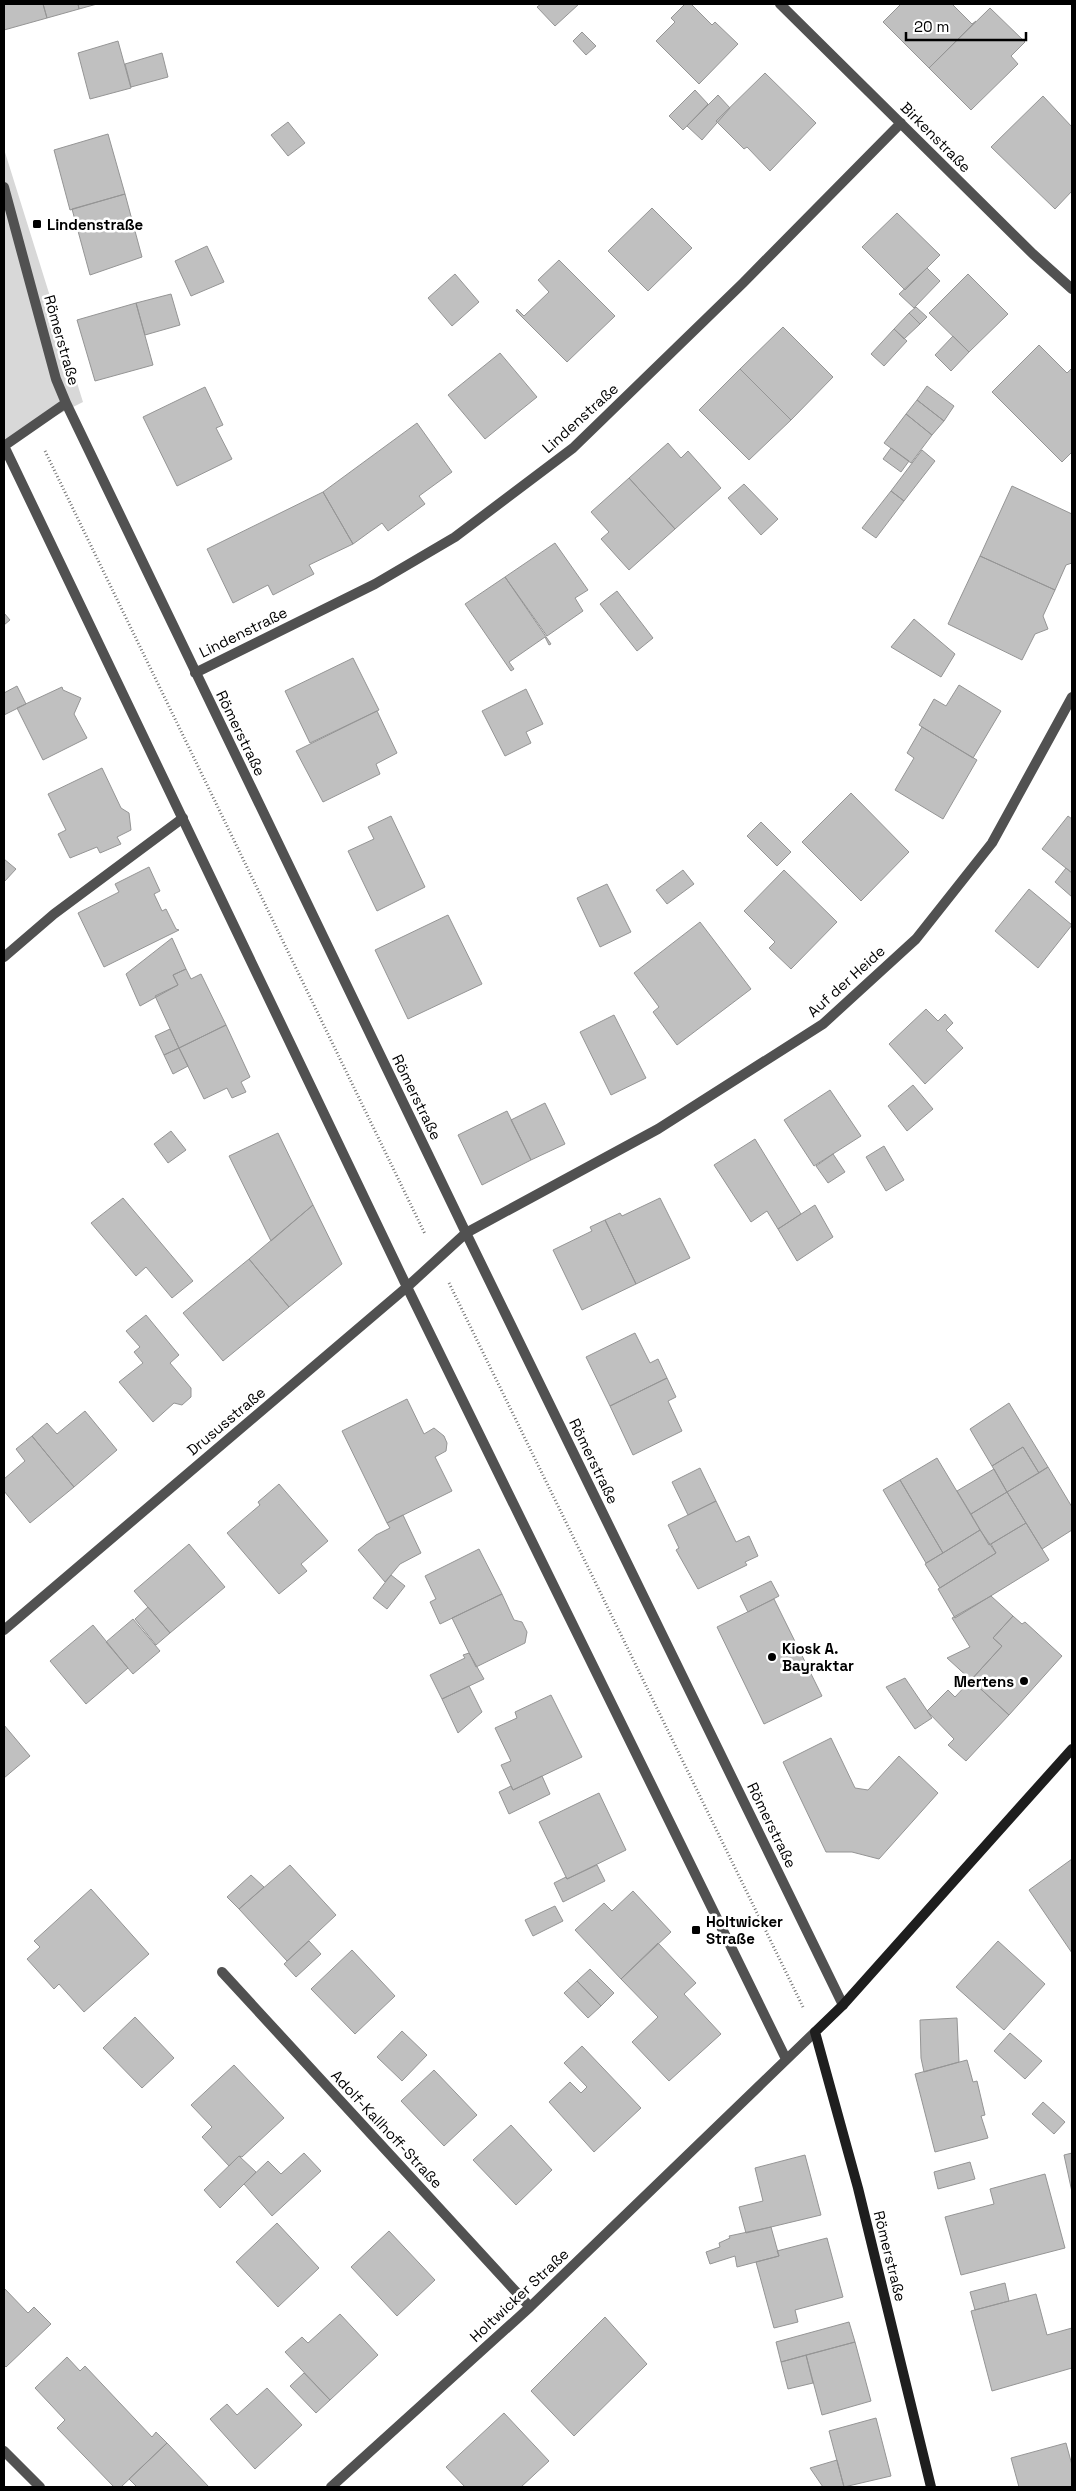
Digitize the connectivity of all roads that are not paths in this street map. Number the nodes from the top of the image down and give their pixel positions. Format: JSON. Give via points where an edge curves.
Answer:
{"nodes":[{"id":1,"x":780,"y":4,"type":"edge"},
{"id":2,"x":901,"y":123,"type":"junction"},
{"id":3,"x":4,"y":188,"type":"edge"},
{"id":4,"x":1072,"y":289,"type":"edge"},
{"id":5,"x":66,"y":403,"type":"junction"},
{"id":6,"x":4,"y":446,"type":"edge"},
{"id":7,"x":195,"y":673,"type":"junction"},
{"id":8,"x":1072,"y":697,"type":"edge"},
{"id":9,"x":183,"y":818,"type":"junction"},
{"id":10,"x":4,"y":957,"type":"edge"},
{"id":11,"x":466,"y":1234,"type":"junction"},
{"id":12,"x":407,"y":1287,"type":"junction"},
{"id":13,"x":4,"y":1630,"type":"edge"},
{"id":14,"x":1072,"y":1749,"type":"edge"},
{"id":15,"x":222,"y":1972,"type":"dead end"},
{"id":16,"x":843,"y":2005,"type":"junction"},
{"id":17,"x":815,"y":2032,"type":"junction"},
{"id":18,"x":786,"y":2059,"type":"junction"},
{"id":19,"x":530,"y":2307,"type":"junction"},
{"id":20,"x":4,"y":2452,"type":"edge"},
{"id":21,"x":40,"y":2487,"type":"edge"},
{"id":22,"x":332,"y":2487,"type":"edge"},
{"id":23,"x":931,"y":2487,"type":"edge"}],
"edges":[{"from":1,"to":2,"type":"street","name":"Birkenstraße"},
{"from":2,"to":4,"type":"street","name":"Birkenstraße"},
{"from":2,"to":7,"type":"street","name":"Lindenstraße","via":[[573,448],[454,537],[375,584]]},
{"from":3,"to":5,"type":"street","name":"Römerstraße","via":[[56,379]]},
{"from":5,"to":6,"type":"street"},
{"from":5,"to":7,"type":"street","name":"Römerstraße"},
{"from":6,"to":9,"type":"street"},
{"from":7,"to":11,"type":"street","name":"Römerstraße"},
{"from":8,"to":11,"type":"street","name":"Auf der Heide","via":[[992,844],[916,939],[823,1024],[658,1129]]},
{"from":9,"to":10,"type":"street","via":[[54,914]]},
{"from":9,"to":12,"type":"street"},
{"from":11,"to":12,"type":"street","name":"Drususstraße"},
{"from":11,"to":16,"type":"street","name":"Römerstraße"},
{"from":12,"to":13,"type":"street","name":"Drususstraße"},
{"from":12,"to":18,"type":"street"},
{"from":14,"to":16,"type":"street","name":"Holtwicker Straße"},
{"from":15,"to":19,"type":"street","name":"Adolf-Kallhoff-Straße"},
{"from":16,"to":17,"type":"street","name":"Holtwicker Straße"},
{"from":17,"to":18,"type":"street","name":"Holtwicker Straße"},
{"from":17,"to":23,"type":"street","name":"Römerstraße","via":[[858,2188]]},
{"from":18,"to":19,"type":"street","name":"Holtwicker Straße"},
{"from":19,"to":22,"type":"street","name":"Holtwicker Straße"},
{"from":20,"to":21,"type":"street"}]}
